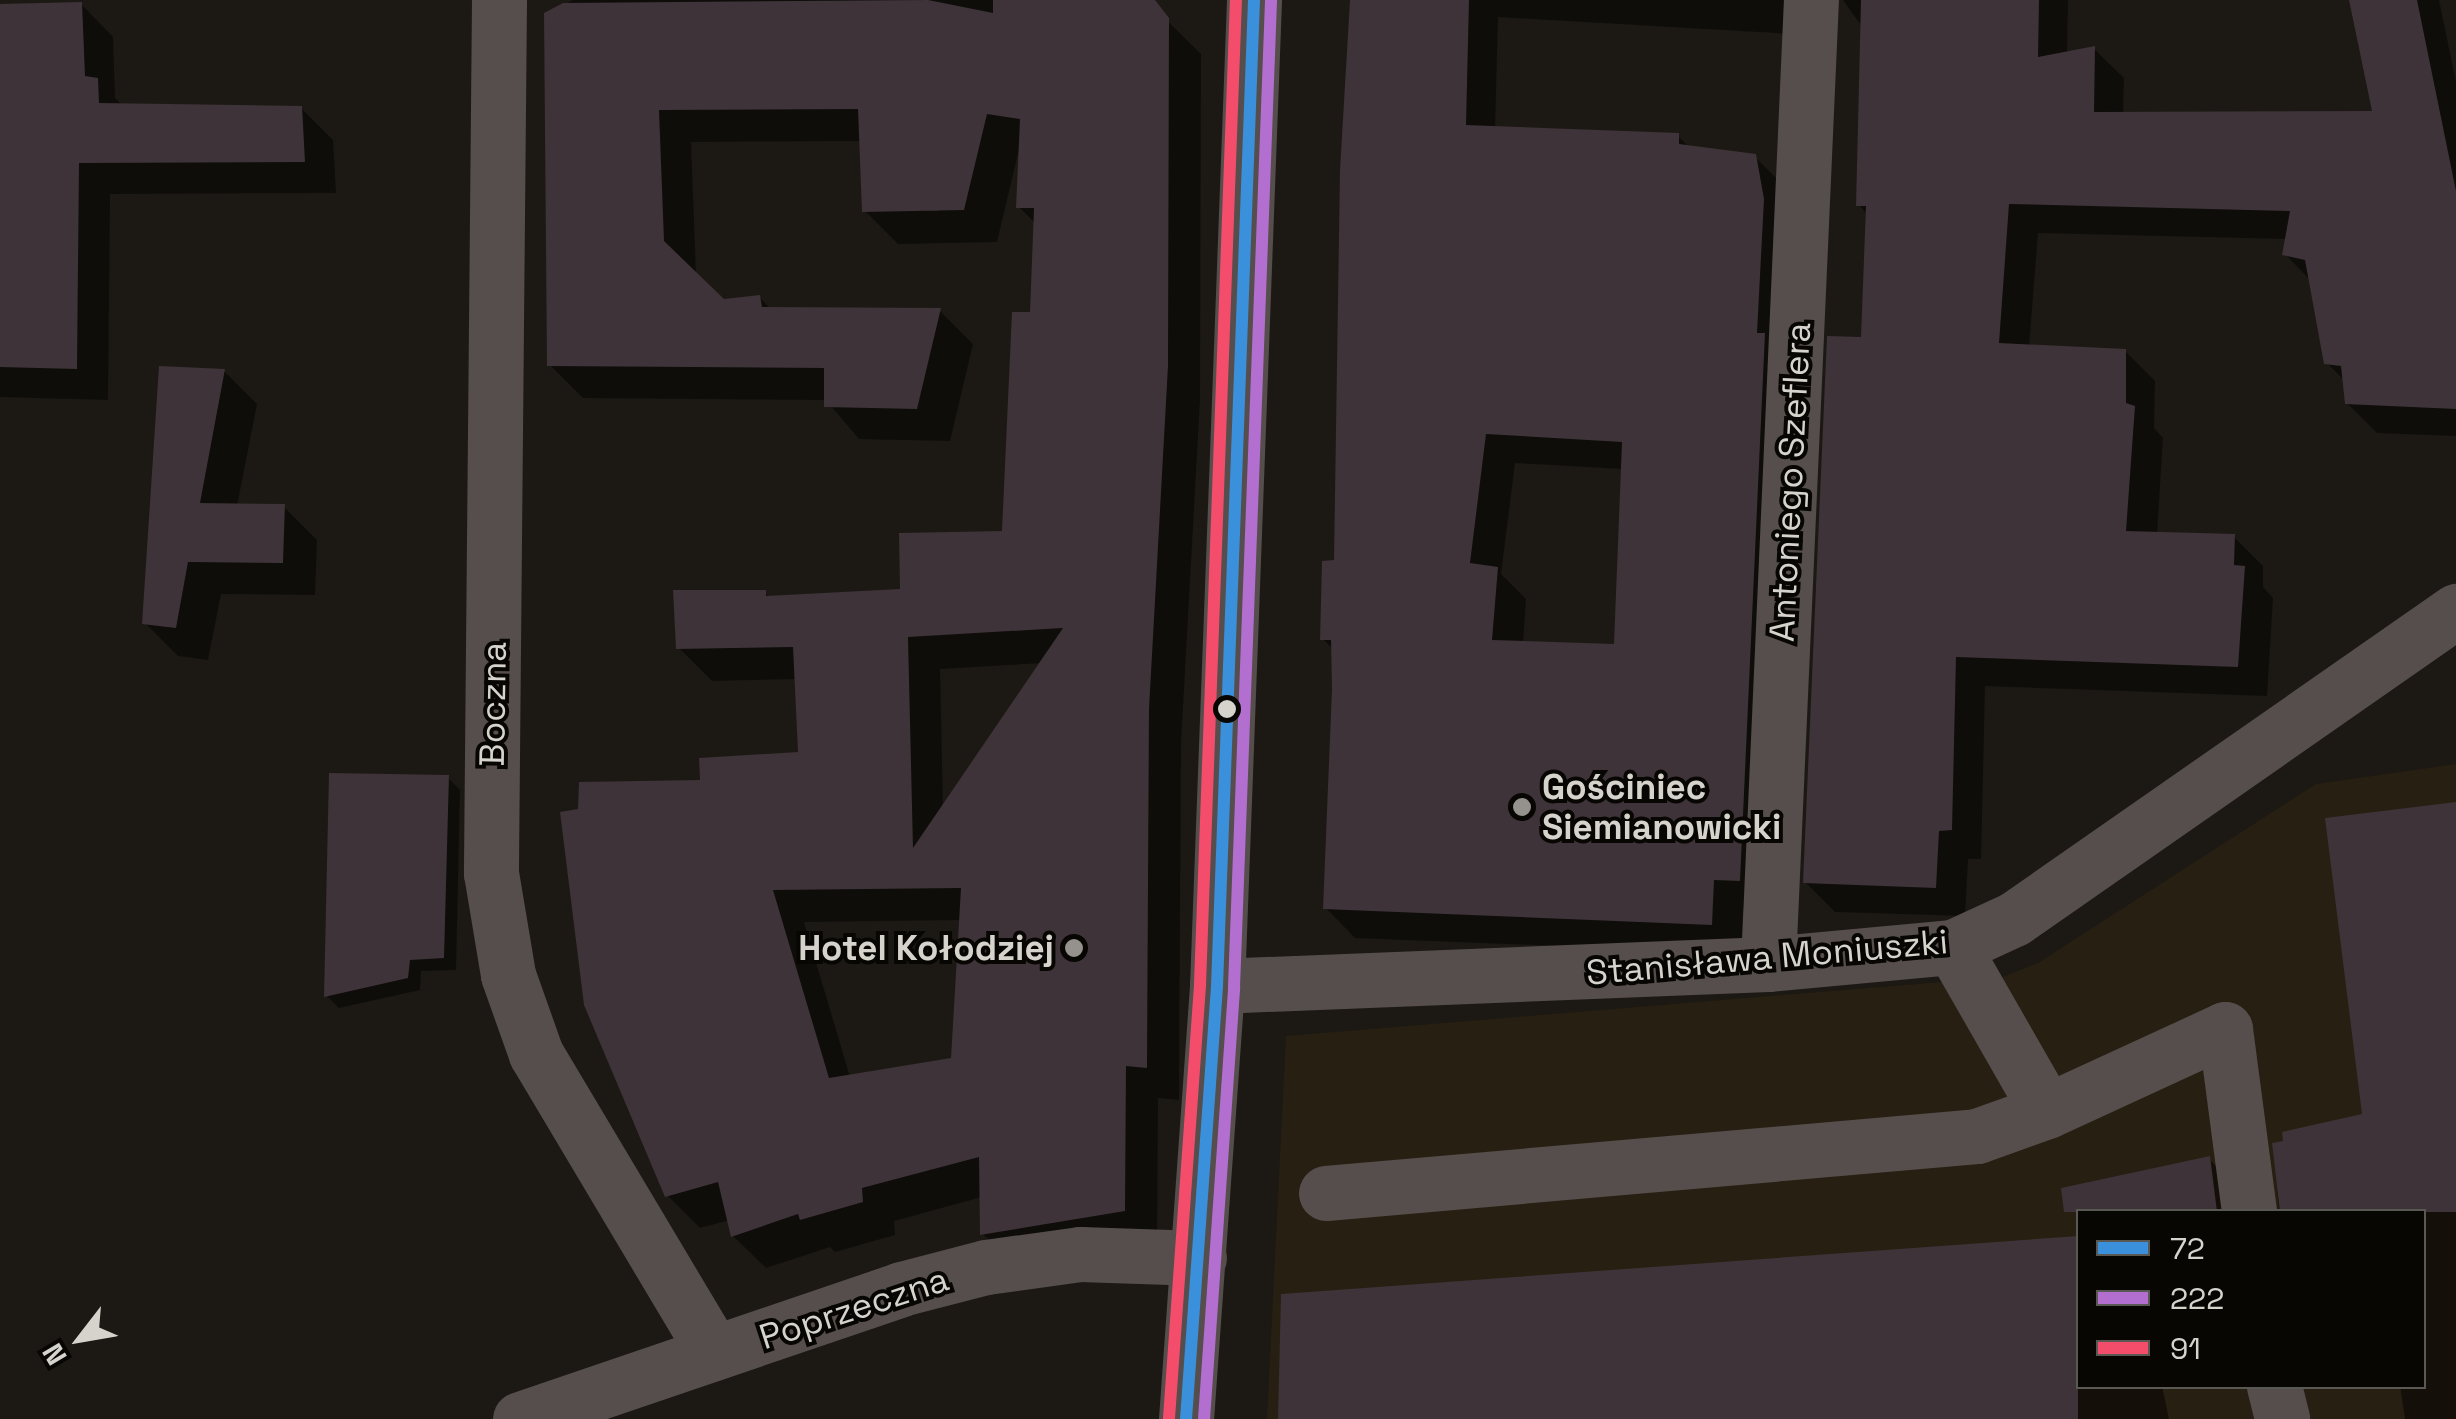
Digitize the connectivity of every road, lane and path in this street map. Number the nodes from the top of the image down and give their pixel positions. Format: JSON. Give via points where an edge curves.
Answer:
{"nodes":[{"id":1,"x":499,"y":0,"type":"edge"},
{"id":2,"x":1254,"y":0,"type":"edge"},
{"id":3,"x":1811,"y":0,"type":"edge"},
{"id":4,"x":2456,"y":611,"type":"edge"},
{"id":5,"x":1953,"y":947,"type":"junction"},
{"id":6,"x":1768,"y":964,"type":"junction"},
{"id":7,"x":1217,"y":986,"type":"junction"},
{"id":8,"x":2047,"y":1111,"type":"junction"},
{"id":9,"x":1326,"y":1193,"type":"dead end"},
{"id":10,"x":2249,"y":1209,"type":"edge"},
{"id":11,"x":1198,"y":1258,"type":"junction"},
{"id":12,"x":714,"y":1352,"type":"junction"},
{"id":13,"x":2275,"y":1389,"type":"edge"},
{"id":14,"x":520,"y":1419,"type":"edge"},
{"id":15,"x":1186,"y":1419,"type":"edge"},
{"id":16,"x":2282,"y":1419,"type":"edge"}],
"edges":[{"from":1,"to":12,"type":"street","name":"Boczna","via":[[491,873],[508,975],[536,1054]]},
{"from":2,"to":7,"type":"street"},
{"from":3,"to":6,"type":"street","name":"Antoniego Szeflera"},
{"from":4,"to":5,"type":"street","name":"Stanisława Moniuszki","via":[[2014,919]]},
{"from":5,"to":6,"type":"street","name":"Stanisława Moniuszki"},
{"from":5,"to":8,"type":"street"},
{"from":6,"to":7,"type":"street","name":"Stanisława Moniuszki"},
{"from":7,"to":11,"type":"street"},
{"from":8,"to":9,"type":"street","via":[[1976,1136]]},
{"from":8,"to":10,"type":"street","via":[[2225,1029]]},
{"from":11,"to":12,"type":"street","name":"Poprzeczna","via":[[1080,1254],[986,1267]]},
{"from":11,"to":15,"type":"street"},
{"from":12,"to":14,"type":"street","name":"Poprzeczna"},
{"from":13,"to":16,"type":"street"}]}
